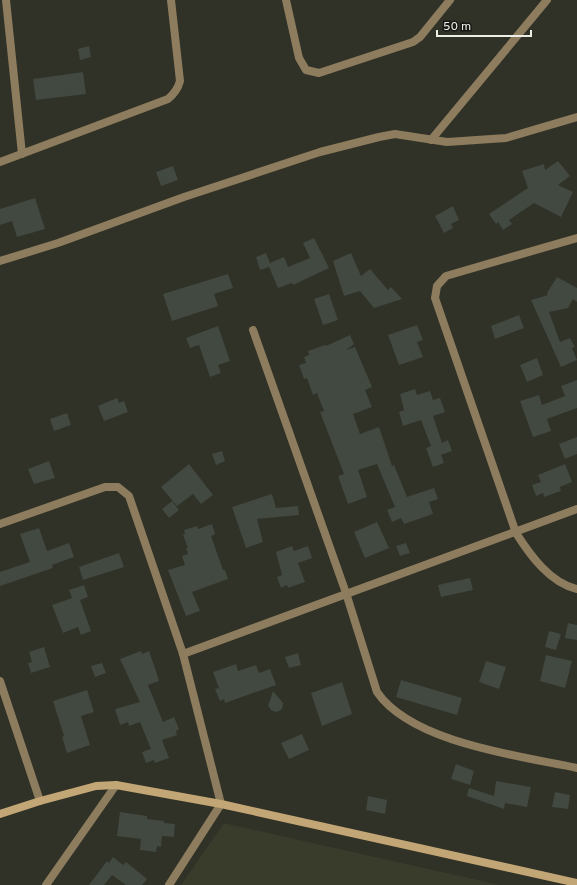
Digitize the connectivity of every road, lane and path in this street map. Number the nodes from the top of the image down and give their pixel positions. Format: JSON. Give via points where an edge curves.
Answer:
{"nodes":[{"id":1,"x":6,"y":0,"type":"edge"},
{"id":2,"x":171,"y":0,"type":"edge"},
{"id":3,"x":286,"y":0,"type":"edge"},
{"id":4,"x":450,"y":0,"type":"edge"},
{"id":5,"x":547,"y":0,"type":"edge"},
{"id":6,"x":577,"y":117,"type":"edge"},
{"id":7,"x":431,"y":140,"type":"junction"},
{"id":8,"x":22,"y":154,"type":"junction"},
{"id":9,"x":0,"y":162,"type":"edge"},
{"id":10,"x":577,"y":238,"type":"edge"},
{"id":11,"x":0,"y":261,"type":"edge"},
{"id":12,"x":253,"y":330,"type":"dead end"},
{"id":13,"x":577,"y":509,"type":"edge"},
{"id":14,"x":0,"y":524,"type":"edge"},
{"id":15,"x":516,"y":533,"type":"junction"},
{"id":16,"x":577,"y":590,"type":"edge"},
{"id":17,"x":346,"y":593,"type":"junction"},
{"id":18,"x":183,"y":654,"type":"junction"},
{"id":19,"x":0,"y":681,"type":"edge"},
{"id":20,"x":577,"y":768,"type":"edge"},
{"id":21,"x":116,"y":785,"type":"junction"},
{"id":22,"x":40,"y":801,"type":"junction"},
{"id":23,"x":221,"y":804,"type":"junction"},
{"id":24,"x":0,"y":814,"type":"edge"},
{"id":25,"x":577,"y":883,"type":"edge"},
{"id":26,"x":46,"y":885,"type":"edge"},
{"id":27,"x":169,"y":885,"type":"edge"}],
"edges":[{"from":1,"to":8,"type":"street"},
{"from":2,"to":8,"type":"street","via":[[180,81],[177,90],[168,99]]},
{"from":3,"to":4,"type":"street","via":[[299,58],[306,70],[319,73],[413,42]]},
{"from":5,"to":7,"type":"street"},
{"from":6,"to":7,"type":"street","via":[[506,138],[468,142]]},
{"from":7,"to":11,"type":"street","via":[[395,134],[320,152]]},
{"from":8,"to":9,"type":"street"},
{"from":10,"to":15,"type":"street","via":[[446,276],[435,292]]},
{"from":12,"to":17,"type":"street"},
{"from":13,"to":15,"type":"street"},
{"from":14,"to":18,"type":"street","via":[[105,487],[112,486],[124,491],[129,496]]},
{"from":15,"to":16,"type":"street","via":[[528,552],[547,572]]},
{"from":15,"to":17,"type":"street"},
{"from":17,"to":18,"type":"street"},
{"from":17,"to":20,"type":"street","via":[[377,692],[394,711],[432,731],[468,745]]},
{"from":18,"to":23,"type":"street"},
{"from":19,"to":22,"type":"street"},
{"from":21,"to":22,"type":"street","via":[[96,786]]},
{"from":21,"to":23,"type":"street"},
{"from":21,"to":26,"type":"street"},
{"from":22,"to":24,"type":"street"},
{"from":23,"to":25,"type":"street"},
{"from":23,"to":27,"type":"street"}]}
